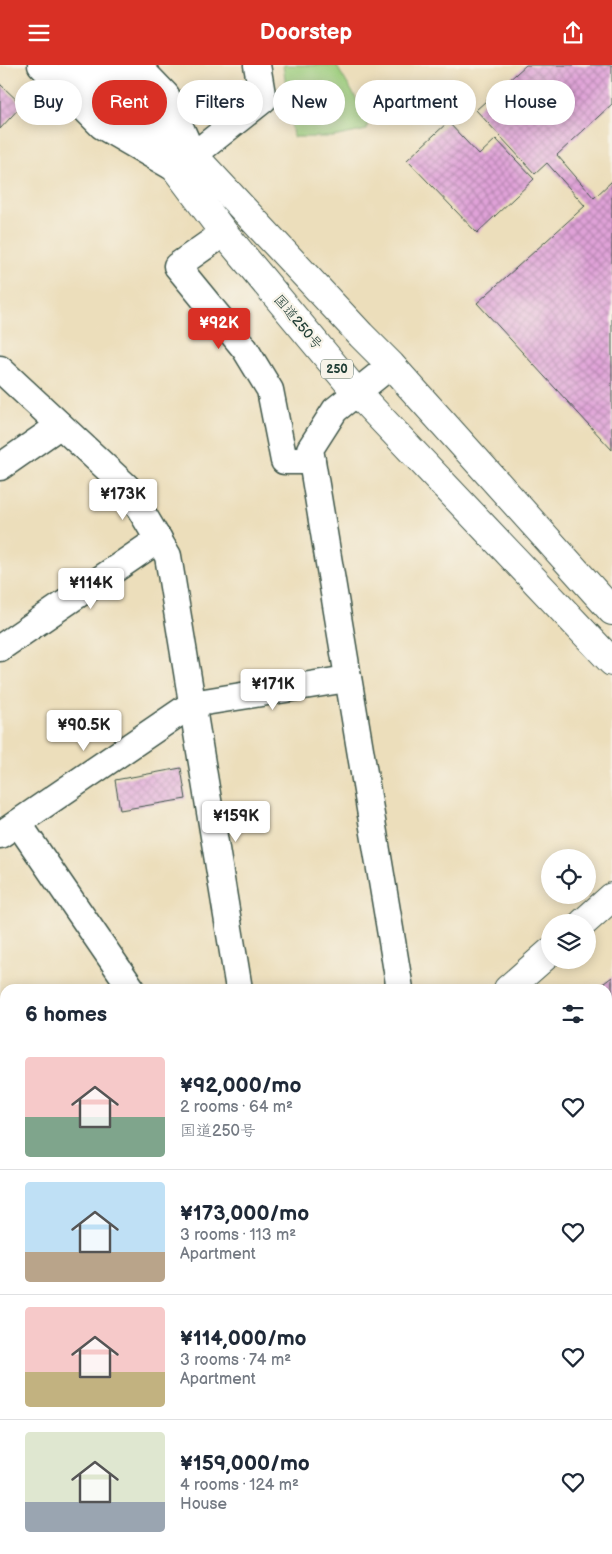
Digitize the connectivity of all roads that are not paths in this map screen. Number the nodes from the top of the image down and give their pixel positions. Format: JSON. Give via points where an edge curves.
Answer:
{"nodes":[{"id":1,"x":41,"y":65,"type":"edge"},
{"id":2,"x":73,"y":65,"type":"edge"},
{"id":3,"x":106,"y":65,"type":"edge"},
{"id":4,"x":137,"y":65,"type":"edge"},
{"id":5,"x":257,"y":65,"type":"edge"},
{"id":6,"x":185,"y":162,"type":"junction"},
{"id":7,"x":224,"y":233,"type":"junction"},
{"id":8,"x":391,"y":365,"type":"junction"},
{"id":9,"x":0,"y":369,"type":"edge"},
{"id":10,"x":358,"y":393,"type":"junction"},
{"id":11,"x":59,"y":426,"type":"junction"},
{"id":12,"x":312,"y":461,"type":"junction"},
{"id":13,"x":0,"y":467,"type":"edge"},
{"id":14,"x":159,"y":539,"type":"junction"},
{"id":15,"x":612,"y":611,"type":"edge"},
{"id":16,"x":0,"y":648,"type":"edge"},
{"id":17,"x":612,"y":662,"type":"edge"},
{"id":18,"x":347,"y":679,"type":"junction"},
{"id":19,"x":192,"y":704,"type":"junction"},
{"id":20,"x":9,"y":829,"type":"edge"},
{"id":21,"x":612,"y":897,"type":"edge"},
{"id":22,"x":593,"y":914,"type":"edge"},
{"id":23,"x":541,"y":960,"type":"edge"},
{"id":24,"x":128,"y":984,"type":"edge"},
{"id":25,"x":238,"y":984,"type":"edge"},
{"id":26,"x":399,"y":984,"type":"edge"},
{"id":27,"x":514,"y":984,"type":"edge"}],
"edges":[{"from":1,"to":6,"type":"street","via":[[102,126]]},
{"from":2,"to":6,"type":"main road","name":"国道250号","number":"250"},
{"from":3,"to":6,"type":"main road","name":"国道250号","number":"250"},
{"from":4,"to":6,"type":"street","via":[[166,95]]},
{"from":5,"to":6,"type":"street","via":[[262,100]]},
{"from":6,"to":7,"type":"main road","name":"国道250号","number":"250"},
{"from":6,"to":8,"type":"main road","name":"国道250号","number":"250"},
{"from":7,"to":10,"type":"main road","name":"国道250号","number":"250"},
{"from":7,"to":12,"type":"street","via":[[177,266],[245,349],[270,390],[284,461]]},
{"from":8,"to":10,"type":"street"},
{"from":8,"to":15,"type":"main road","name":"国道250号","number":"250"},
{"from":9,"to":11,"type":"street"},
{"from":10,"to":12,"type":"street","via":[[335,410],[310,449]]},
{"from":10,"to":17,"type":"main road","name":"国道250号","number":"250"},
{"from":11,"to":13,"type":"street"},
{"from":11,"to":14,"type":"street","via":[[127,487]]},
{"from":12,"to":18,"type":"street"},
{"from":14,"to":16,"type":"street"},
{"from":14,"to":19,"type":"street","via":[[168,556]]},
{"from":18,"to":19,"type":"street"},
{"from":18,"to":26,"type":"street"},
{"from":19,"to":20,"type":"street"},
{"from":19,"to":25,"type":"street"},
{"from":20,"to":24,"type":"street"},
{"from":21,"to":22,"type":"main road"},
{"from":23,"to":27,"type":"main road"}]}
